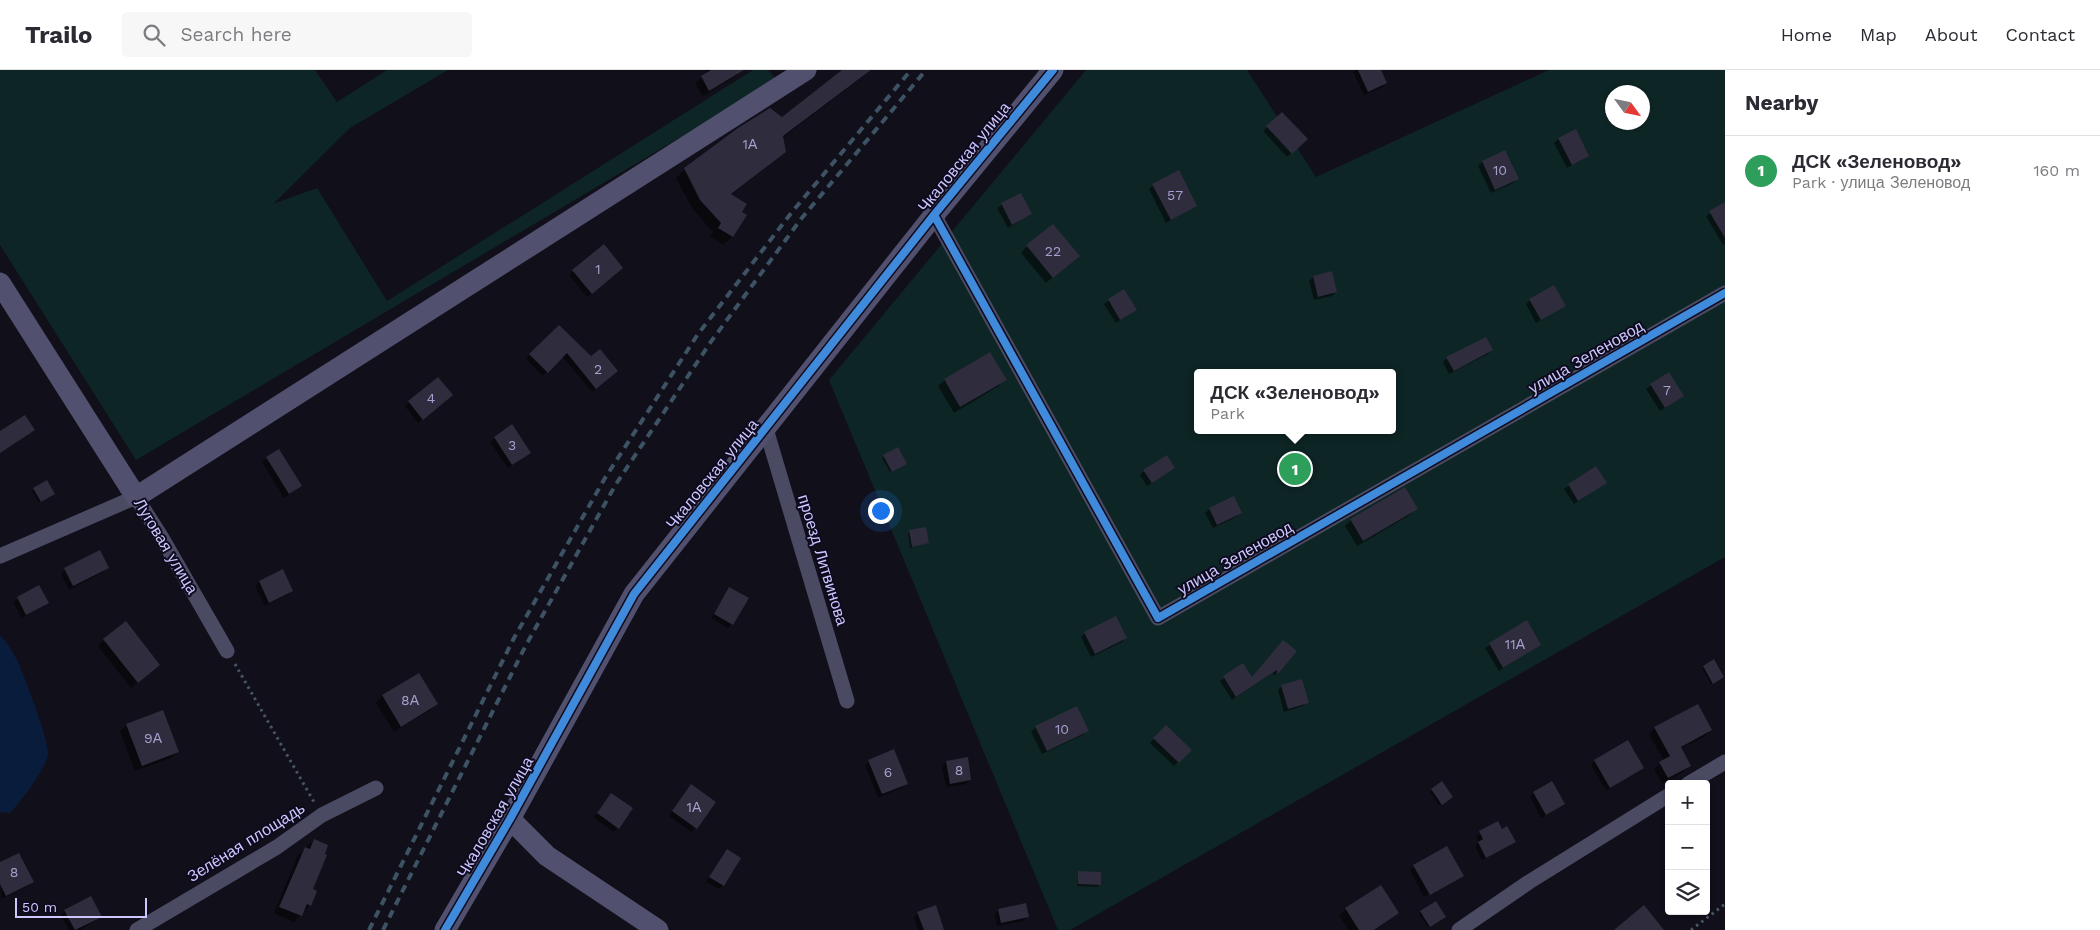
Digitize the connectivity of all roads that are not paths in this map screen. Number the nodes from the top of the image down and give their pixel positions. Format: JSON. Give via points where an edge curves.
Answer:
{"nodes":[{"id":1,"x":806,"y":70,"type":"edge"},
{"id":2,"x":1052,"y":70,"type":"edge"},
{"id":3,"x":934,"y":216,"type":"junction"},
{"id":4,"x":0,"y":283,"type":"edge"},
{"id":5,"x":1725,"y":293,"type":"edge"},
{"id":6,"x":766,"y":428,"type":"junction"},
{"id":7,"x":136,"y":497,"type":"junction"},
{"id":8,"x":0,"y":556,"type":"edge"},
{"id":9,"x":227,"y":651,"type":"road end"},
{"id":10,"x":847,"y":700,"type":"dead end"},
{"id":11,"x":1725,"y":762,"type":"edge"},
{"id":12,"x":1695,"y":780,"type":"edge"},
{"id":13,"x":376,"y":788,"type":"dead end"},
{"id":14,"x":1665,"y":798,"type":"edge"},
{"id":15,"x":510,"y":819,"type":"junction"},
{"id":16,"x":137,"y":930,"type":"edge"},
{"id":17,"x":445,"y":930,"type":"edge"},
{"id":18,"x":658,"y":930,"type":"edge"},
{"id":19,"x":1459,"y":930,"type":"edge"}],
"edges":[{"from":1,"to":7,"type":"street"},
{"from":2,"to":3,"type":"street","name":"Чкаловская улица"},
{"from":3,"to":5,"type":"street","name":"улица Зеленовод","via":[[1158,618]]},
{"from":3,"to":6,"type":"street","name":"Чкаловская улица"},
{"from":4,"to":7,"type":"street","name":"Луговая улица"},
{"from":6,"to":10,"type":"street","name":"проезд Литвинова"},
{"from":6,"to":15,"type":"street","name":"Чкаловская улица","via":[[634,594]]},
{"from":7,"to":8,"type":"street"},
{"from":7,"to":9,"type":"street","name":"Луговая улица"},
{"from":11,"to":12,"type":"street"},
{"from":13,"to":16,"type":"street","name":"Зелёная площадь","via":[[322,815],[277,847]]},
{"from":14,"to":19,"type":"street"},
{"from":15,"to":17,"type":"street","name":"Чкаловская улица"},
{"from":15,"to":18,"type":"street","via":[[547,856]]}]}
